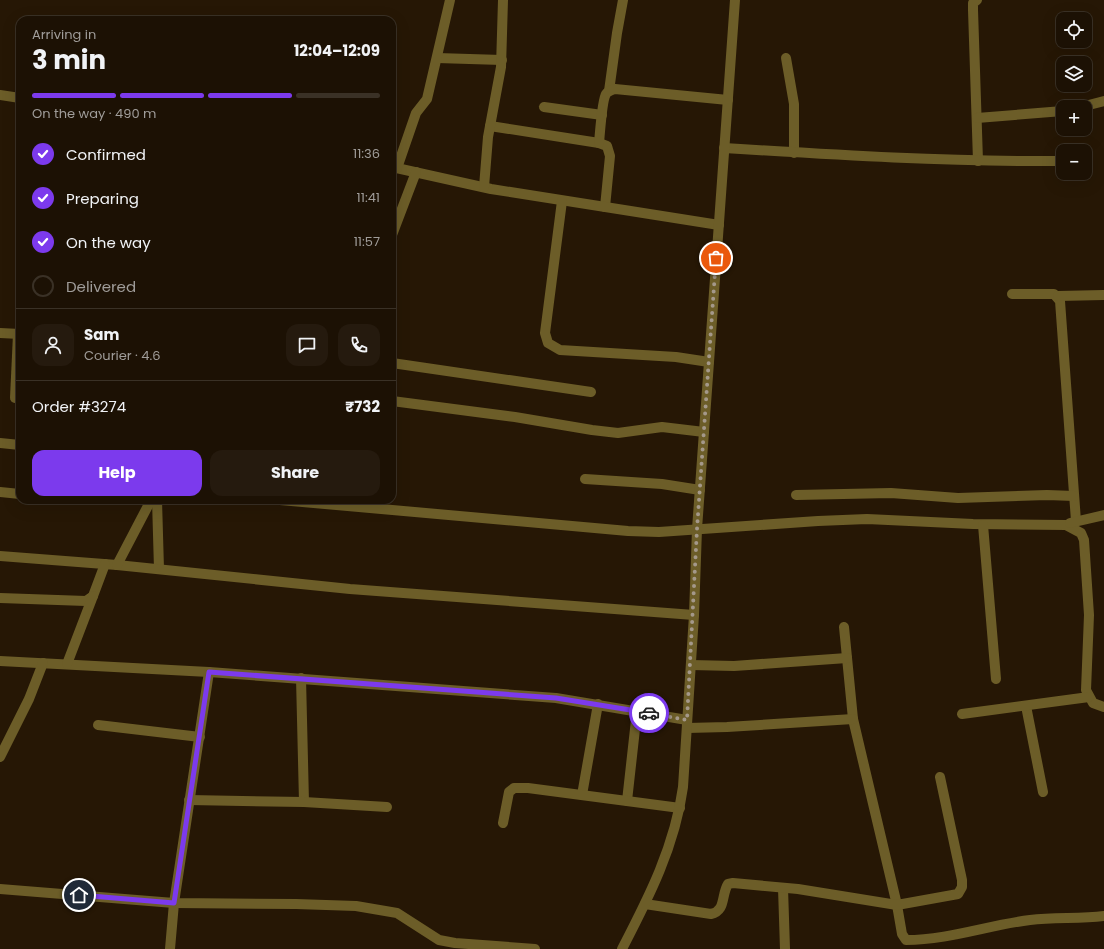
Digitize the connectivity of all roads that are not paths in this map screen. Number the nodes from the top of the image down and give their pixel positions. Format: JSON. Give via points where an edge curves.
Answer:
{"nodes":[{"id":1,"x":450,"y":0,"type":"edge"},
{"id":2,"x":503,"y":0,"type":"edge"},
{"id":3,"x":623,"y":0,"type":"edge"},
{"id":4,"x":735,"y":0,"type":"edge"},
{"id":5,"x":977,"y":0,"type":"edge"},
{"id":6,"x":437,"y":58,"type":"junction"},
{"id":7,"x":786,"y":58,"type":"dead end"},
{"id":8,"x":502,"y":60,"type":"junction"},
{"id":9,"x":609,"y":91,"type":"junction"},
{"id":10,"x":0,"y":95,"type":"edge"},
{"id":11,"x":16,"y":97,"type":"edge"},
{"id":12,"x":728,"y":100,"type":"junction"},
{"id":13,"x":1104,"y":101,"type":"edge"},
{"id":14,"x":1092,"y":104,"type":"edge"},
{"id":15,"x":544,"y":107,"type":"dead end"},
{"id":16,"x":1056,"y":112,"type":"edge"},
{"id":17,"x":602,"y":115,"type":"junction"},
{"id":18,"x":977,"y":118,"type":"junction"},
{"id":19,"x":490,"y":126,"type":"junction"},
{"id":20,"x":599,"y":143,"type":"junction"},
{"id":21,"x":724,"y":148,"type":"junction"},
{"id":22,"x":794,"y":153,"type":"junction"},
{"id":23,"x":978,"y":161,"type":"junction"},
{"id":24,"x":1056,"y":161,"type":"edge"},
{"id":25,"x":396,"y":162,"type":"edge"},
{"id":26,"x":396,"y":167,"type":"edge"},
{"id":27,"x":416,"y":172,"type":"junction"},
{"id":28,"x":484,"y":187,"type":"junction"},
{"id":29,"x":562,"y":201,"type":"junction"},
{"id":30,"x":605,"y":207,"type":"junction"},
{"id":31,"x":396,"y":224,"type":"edge"},
{"id":32,"x":719,"y":225,"type":"junction"},
{"id":33,"x":1012,"y":294,"type":"dead end"},
{"id":34,"x":1104,"y":295,"type":"edge"},
{"id":35,"x":1058,"y":296,"type":"junction"},
{"id":36,"x":0,"y":333,"type":"edge"},
{"id":37,"x":16,"y":334,"type":"edge"},
{"id":38,"x":709,"y":362,"type":"junction"},
{"id":39,"x":396,"y":364,"type":"edge"},
{"id":40,"x":16,"y":382,"type":"edge"},
{"id":41,"x":591,"y":392,"type":"dead end"},
{"id":42,"x":15,"y":398,"type":"dead end"},
{"id":43,"x":396,"y":402,"type":"edge"},
{"id":44,"x":704,"y":432,"type":"junction"},
{"id":45,"x":0,"y":443,"type":"edge"},
{"id":46,"x":16,"y":445,"type":"edge"},
{"id":47,"x":585,"y":479,"type":"dead end"},
{"id":48,"x":700,"y":490,"type":"junction"},
{"id":49,"x":0,"y":492,"type":"edge"},
{"id":50,"x":16,"y":494,"type":"edge"},
{"id":51,"x":796,"y":495,"type":"dead end"},
{"id":52,"x":1074,"y":496,"type":"junction"},
{"id":53,"x":149,"y":504,"type":"edge"},
{"id":54,"x":157,"y":504,"type":"edge"},
{"id":55,"x":325,"y":504,"type":"edge"},
{"id":56,"x":1104,"y":515,"type":"edge"},
{"id":57,"x":1071,"y":523,"type":"junction"},
{"id":58,"x":984,"y":525,"type":"junction"},
{"id":59,"x":697,"y":529,"type":"junction"},
{"id":60,"x":0,"y":556,"type":"edge"},
{"id":61,"x":105,"y":564,"type":"junction"},
{"id":62,"x":117,"y":565,"type":"junction"},
{"id":63,"x":159,"y":569,"type":"junction"},
{"id":64,"x":93,"y":596,"type":"junction"},
{"id":65,"x":0,"y":598,"type":"edge"},
{"id":66,"x":694,"y":615,"type":"junction"},
{"id":67,"x":844,"y":627,"type":"dead end"},
{"id":68,"x":847,"y":658,"type":"junction"},
{"id":69,"x":0,"y":661,"type":"edge"},
{"id":70,"x":43,"y":663,"type":"junction"},
{"id":71,"x":67,"y":664,"type":"junction"},
{"id":72,"x":691,"y":665,"type":"junction"},
{"id":73,"x":209,"y":672,"type":"junction"},
{"id":74,"x":300,"y":678,"type":"junction"},
{"id":75,"x":996,"y":679,"type":"dead end"},
{"id":76,"x":1089,"y":697,"type":"junction"},
{"id":77,"x":598,"y":704,"type":"junction"},
{"id":78,"x":1026,"y":706,"type":"junction"},
{"id":79,"x":1104,"y":707,"type":"edge"},
{"id":80,"x":637,"y":711,"type":"junction"},
{"id":81,"x":962,"y":714,"type":"dead end"},
{"id":82,"x":853,"y":719,"type":"junction"},
{"id":83,"x":687,"y":724,"type":"junction"},
{"id":84,"x":98,"y":725,"type":"dead end"},
{"id":85,"x":200,"y":737,"type":"junction"},
{"id":86,"x":0,"y":757,"type":"edge"},
{"id":87,"x":940,"y":777,"type":"dead end"},
{"id":88,"x":1043,"y":792,"type":"dead end"},
{"id":89,"x":582,"y":795,"type":"junction"},
{"id":90,"x":189,"y":800,"type":"junction"},
{"id":91,"x":627,"y":801,"type":"junction"},
{"id":92,"x":304,"y":802,"type":"junction"},
{"id":93,"x":387,"y":807,"type":"dead end"},
{"id":94,"x":680,"y":808,"type":"junction"},
{"id":95,"x":503,"y":823,"type":"dead end"},
{"id":96,"x":783,"y":888,"type":"junction"},
{"id":97,"x":0,"y":889,"type":"edge"},
{"id":98,"x":174,"y":903,"type":"junction"},
{"id":99,"x":645,"y":904,"type":"junction"},
{"id":100,"x":897,"y":905,"type":"junction"},
{"id":101,"x":1104,"y":916,"type":"edge"},
{"id":102,"x":170,"y":949,"type":"edge"},
{"id":103,"x":535,"y":949,"type":"edge"},
{"id":104,"x":622,"y":949,"type":"edge"},
{"id":105,"x":785,"y":949,"type":"edge"}],
"edges":[{"from":1,"to":6,"type":"street"},
{"from":2,"to":8,"type":"street"},
{"from":3,"to":9,"type":"street"},
{"from":4,"to":12,"type":"street"},
{"from":5,"to":18,"type":"street","via":[[973,4]]},
{"from":6,"to":8,"type":"street"},
{"from":6,"to":25,"type":"street","via":[[427,99],[416,113]]},
{"from":7,"to":22,"type":"street","via":[[794,104]]},
{"from":8,"to":19,"type":"street"},
{"from":9,"to":12,"type":"street"},
{"from":9,"to":17,"type":"street","via":[[606,94]]},
{"from":10,"to":11,"type":"street"},
{"from":12,"to":21,"type":"street"},
{"from":13,"to":14,"type":"street"},
{"from":15,"to":17,"type":"street"},
{"from":16,"to":18,"type":"street"},
{"from":17,"to":20,"type":"street"},
{"from":18,"to":23,"type":"street"},
{"from":19,"to":20,"type":"street"},
{"from":19,"to":28,"type":"street"},
{"from":20,"to":30,"type":"street","via":[[607,146],[610,156]]},
{"from":21,"to":22,"type":"street"},
{"from":21,"to":32,"type":"street"},
{"from":22,"to":23,"type":"street"},
{"from":23,"to":24,"type":"street"},
{"from":26,"to":27,"type":"street"},
{"from":27,"to":28,"type":"street"},
{"from":27,"to":31,"type":"street"},
{"from":28,"to":29,"type":"street"},
{"from":29,"to":30,"type":"street"},
{"from":29,"to":38,"type":"street","via":[[545,333],[548,343],[560,350],[676,357]]},
{"from":30,"to":32,"type":"street"},
{"from":32,"to":38,"type":"street"},
{"from":33,"to":35,"type":"street"},
{"from":34,"to":35,"type":"street"},
{"from":35,"to":52,"type":"street"},
{"from":36,"to":37,"type":"street"},
{"from":38,"to":44,"type":"street"},
{"from":39,"to":41,"type":"street"},
{"from":40,"to":42,"type":"street"},
{"from":43,"to":44,"type":"street","via":[[618,433],[662,427]]},
{"from":44,"to":48,"type":"street"},
{"from":45,"to":46,"type":"street"},
{"from":47,"to":48,"type":"street","via":[[662,484]]},
{"from":48,"to":59,"type":"street"},
{"from":49,"to":50,"type":"street"},
{"from":51,"to":52,"type":"street","via":[[891,493],[958,498]]},
{"from":52,"to":57,"type":"street"},
{"from":53,"to":62,"type":"street"},
{"from":54,"to":63,"type":"street"},
{"from":55,"to":59,"type":"street","via":[[628,531]]},
{"from":56,"to":57,"type":"street"},
{"from":57,"to":58,"type":"street"},
{"from":57,"to":76,"type":"street","via":[[1084,540],[1089,615],[1086,690]]},
{"from":58,"to":59,"type":"street","via":[[867,519]]},
{"from":58,"to":75,"type":"street"},
{"from":59,"to":66,"type":"street"},
{"from":60,"to":61,"type":"street"},
{"from":61,"to":62,"type":"street"},
{"from":61,"to":64,"type":"street"},
{"from":62,"to":63,"type":"street"},
{"from":63,"to":66,"type":"street","via":[[350,588]]},
{"from":64,"to":65,"type":"street","via":[[86,601]]},
{"from":64,"to":71,"type":"street"},
{"from":66,"to":72,"type":"street"},
{"from":67,"to":68,"type":"street"},
{"from":68,"to":72,"type":"street","via":[[734,666]]},
{"from":68,"to":82,"type":"street"},
{"from":69,"to":70,"type":"street"},
{"from":70,"to":71,"type":"street"},
{"from":70,"to":86,"type":"street","via":[[29,700]]},
{"from":71,"to":73,"type":"street"},
{"from":72,"to":83,"type":"street"},
{"from":73,"to":74,"type":"street"},
{"from":73,"to":85,"type":"street"},
{"from":74,"to":77,"type":"street","via":[[556,698]]},
{"from":74,"to":92,"type":"street"},
{"from":76,"to":78,"type":"street"},
{"from":76,"to":79,"type":"street","via":[[1093,703]]},
{"from":77,"to":80,"type":"street"},
{"from":77,"to":89,"type":"street"},
{"from":78,"to":81,"type":"street"},
{"from":78,"to":88,"type":"street"},
{"from":80,"to":83,"type":"street"},
{"from":80,"to":91,"type":"street"},
{"from":82,"to":83,"type":"street","via":[[727,728]]},
{"from":82,"to":100,"type":"street"},
{"from":83,"to":94,"type":"street"},
{"from":84,"to":85,"type":"street"},
{"from":85,"to":90,"type":"street"},
{"from":87,"to":100,"type":"street","via":[[956,846],[962,887],[958,894]]},
{"from":89,"to":91,"type":"street"},
{"from":89,"to":95,"type":"street","via":[[514,788],[509,792]]},
{"from":90,"to":92,"type":"street"},
{"from":90,"to":98,"type":"street"},
{"from":91,"to":94,"type":"street"},
{"from":92,"to":93,"type":"street"},
{"from":94,"to":99,"type":"street","via":[[664,863]]},
{"from":96,"to":99,"type":"street","via":[[728,884],[721,909],[711,914]]},
{"from":96,"to":100,"type":"street"},
{"from":96,"to":105,"type":"street"},
{"from":97,"to":98,"type":"street"},
{"from":98,"to":102,"type":"street"},
{"from":98,"to":103,"type":"street","via":[[356,906],[396,913],[439,940]]},
{"from":99,"to":104,"type":"street"},
{"from":100,"to":101,"type":"street","via":[[902,934],[906,940],[936,938],[1031,920]]}]}
